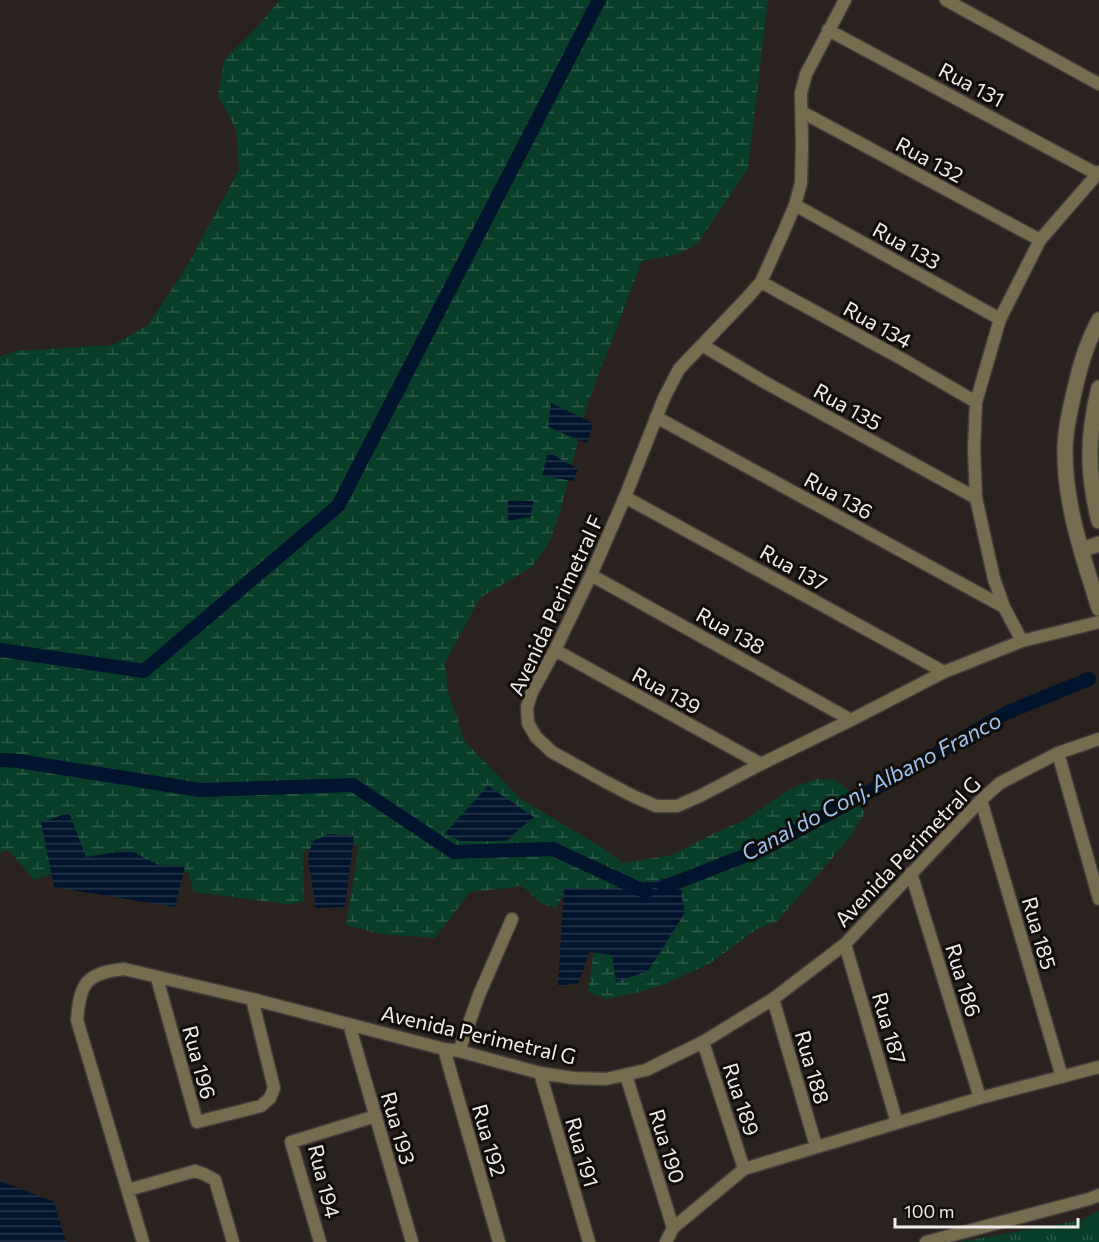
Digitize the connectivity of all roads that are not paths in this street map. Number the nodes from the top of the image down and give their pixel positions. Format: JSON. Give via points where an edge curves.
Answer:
{"nodes":[{"id":1,"x":845,"y":0,"type":"edge"},
{"id":2,"x":946,"y":0,"type":"edge"},
{"id":3,"x":828,"y":30,"type":"junction"},
{"id":4,"x":1099,"y":84,"type":"edge"},
{"id":5,"x":802,"y":112,"type":"junction"},
{"id":6,"x":1098,"y":173,"type":"edge"},
{"id":7,"x":795,"y":205,"type":"junction"},
{"id":8,"x":1040,"y":240,"type":"junction"},
{"id":9,"x":761,"y":282,"type":"junction"},
{"id":10,"x":1000,"y":319,"type":"junction"},
{"id":11,"x":1099,"y":320,"type":"edge"},
{"id":12,"x":702,"y":345,"type":"junction"},
{"id":13,"x":1099,"y":388,"type":"edge"},
{"id":14,"x":976,"y":402,"type":"junction"},
{"id":15,"x":656,"y":417,"type":"junction"},
{"id":16,"x":625,"y":497,"type":"junction"},
{"id":17,"x":976,"y":498,"type":"junction"},
{"id":18,"x":1099,"y":521,"type":"edge"},
{"id":19,"x":1099,"y":544,"type":"edge"},
{"id":20,"x":1081,"y":550,"type":"junction"},
{"id":21,"x":591,"y":575,"type":"junction"},
{"id":22,"x":1004,"y":607,"type":"junction"},
{"id":23,"x":1099,"y":608,"type":"edge"},
{"id":24,"x":1099,"y":622,"type":"edge"},
{"id":25,"x":1022,"y":641,"type":"junction"},
{"id":26,"x":555,"y":650,"type":"junction"},
{"id":27,"x":944,"y":672,"type":"junction"},
{"id":28,"x":850,"y":720,"type":"junction"},
{"id":29,"x":1099,"y":739,"type":"edge"},
{"id":30,"x":1058,"y":753,"type":"junction"},
{"id":31,"x":761,"y":764,"type":"junction"},
{"id":32,"x":981,"y":800,"type":"junction"},
{"id":33,"x":911,"y":873,"type":"junction"},
{"id":34,"x":1099,"y":899,"type":"edge"},
{"id":35,"x":512,"y":919,"type":"dead end"},
{"id":36,"x":845,"y":944,"type":"junction"},
{"id":37,"x":157,"y":978,"type":"junction"},
{"id":38,"x":252,"y":999,"type":"junction"},
{"id":39,"x":773,"y":999,"type":"junction"},
{"id":40,"x":349,"y":1024,"type":"junction"},
{"id":41,"x":703,"y":1042,"type":"junction"},
{"id":42,"x":444,"y":1049,"type":"junction"},
{"id":43,"x":459,"y":1051,"type":"junction"},
{"id":44,"x":1099,"y":1067,"type":"edge"},
{"id":45,"x":540,"y":1073,"type":"junction"},
{"id":46,"x":626,"y":1075,"type":"junction"},
{"id":47,"x":1062,"y":1077,"type":"junction"},
{"id":48,"x":980,"y":1098,"type":"junction"},
{"id":49,"x":375,"y":1116,"type":"junction"},
{"id":50,"x":897,"y":1123,"type":"junction"},
{"id":51,"x":816,"y":1146,"type":"junction"},
{"id":52,"x":744,"y":1168,"type":"junction"},
{"id":53,"x":128,"y":1190,"type":"junction"},
{"id":54,"x":1099,"y":1195,"type":"edge"},
{"id":55,"x":673,"y":1228,"type":"junction"},
{"id":56,"x":143,"y":1242,"type":"edge"},
{"id":57,"x":233,"y":1242,"type":"edge"},
{"id":58,"x":320,"y":1242,"type":"edge"},
{"id":59,"x":412,"y":1242,"type":"edge"},
{"id":60,"x":499,"y":1242,"type":"edge"},
{"id":61,"x":589,"y":1242,"type":"edge"},
{"id":62,"x":666,"y":1242,"type":"edge"},
{"id":63,"x":926,"y":1242,"type":"edge"}],
"edges":[{"from":1,"to":3,"type":"street","name":"Avenida Perimetral F"},
{"from":2,"to":4,"type":"street"},
{"from":3,"to":5,"type":"street","name":"Avenida Perimetral F","via":[[806,74]]},
{"from":3,"to":6,"type":"street","name":"Rua 131"},
{"from":5,"to":7,"type":"street","name":"Avenida Perimetral F","via":[[801,183]]},
{"from":5,"to":8,"type":"street","name":"Rua 132"},
{"from":6,"to":8,"type":"street"},
{"from":7,"to":9,"type":"street","name":"Avenida Perimetral F"},
{"from":7,"to":10,"type":"street","name":"Rua 133"},
{"from":8,"to":10,"type":"street"},
{"from":9,"to":12,"type":"street","name":"Avenida Perimetral F"},
{"from":9,"to":14,"type":"street","name":"Rua 134"},
{"from":10,"to":14,"type":"street"},
{"from":11,"to":20,"type":"street","via":[[1082,358],[1065,450],[1066,480]]},
{"from":12,"to":15,"type":"street","name":"Avenida Perimetral F","via":[[679,369]]},
{"from":12,"to":17,"type":"street","name":"Rua 135"},
{"from":13,"to":18,"type":"street","via":[[1089,445]]},
{"from":14,"to":17,"type":"street"},
{"from":15,"to":16,"type":"street","name":"Avenida Perimetral F"},
{"from":15,"to":22,"type":"street","name":"Rua 136"},
{"from":16,"to":21,"type":"street","name":"Avenida Perimetral F"},
{"from":16,"to":27,"type":"street","name":"Rua 137"},
{"from":17,"to":22,"type":"street"},
{"from":19,"to":20,"type":"street"},
{"from":20,"to":23,"type":"street"},
{"from":21,"to":26,"type":"street","name":"Avenida Perimetral F"},
{"from":21,"to":28,"type":"street","name":"Rua 138"},
{"from":22,"to":25,"type":"street"},
{"from":24,"to":25,"type":"street","name":"Avenida Perimetral F"},
{"from":25,"to":27,"type":"street","name":"Avenida Perimetral F"},
{"from":26,"to":31,"type":"street","name":"Rua 139"},
{"from":26,"to":31,"type":"street","name":"Avenida Perimetral F","via":[[532,692],[527,707],[528,723],[552,752],[606,782],[657,806],[677,806]]},
{"from":27,"to":28,"type":"street","name":"Avenida Perimetral F"},
{"from":28,"to":31,"type":"street","name":"Avenida Perimetral F"},
{"from":29,"to":30,"type":"street","name":"Avenida Perimetral G"},
{"from":30,"to":32,"type":"street","name":"Avenida Perimetral G","via":[[1000,783]]},
{"from":30,"to":34,"type":"street"},
{"from":32,"to":33,"type":"street","name":"Avenida Perimetral G"},
{"from":32,"to":47,"type":"street","name":"Rua 185"},
{"from":33,"to":36,"type":"street","name":"Avenida Perimetral G"},
{"from":33,"to":48,"type":"street","name":"Rua 186"},
{"from":35,"to":43,"type":"street"},
{"from":36,"to":39,"type":"street","name":"Avenida Perimetral G"},
{"from":36,"to":50,"type":"street","name":"Rua 187"},
{"from":37,"to":38,"type":"street","name":"Avenida Perimetral G"},
{"from":37,"to":38,"type":"street","name":"Rua 196","via":[[196,1122],[261,1106],[270,1098],[274,1088]]},
{"from":37,"to":53,"type":"street","name":"Avenida Perimetral G","via":[[124,969],[109,971],[86,983],[79,999],[77,1020]]},
{"from":38,"to":40,"type":"street","name":"Avenida Perimetral G"},
{"from":39,"to":41,"type":"street","name":"Avenida Perimetral G"},
{"from":39,"to":51,"type":"street","name":"Rua 188"},
{"from":40,"to":42,"type":"street","name":"Avenida Perimetral G"},
{"from":40,"to":49,"type":"street","name":"Rua 193"},
{"from":41,"to":46,"type":"street","name":"Avenida Perimetral G","via":[[646,1070]]},
{"from":41,"to":52,"type":"street","name":"Rua 189"},
{"from":42,"to":43,"type":"street","name":"Avenida Perimetral G"},
{"from":42,"to":60,"type":"street","name":"Rua 192"},
{"from":43,"to":45,"type":"street","name":"Avenida Perimetral G"},
{"from":44,"to":47,"type":"street"},
{"from":45,"to":46,"type":"street","name":"Avenida Perimetral G","via":[[606,1079]]},
{"from":45,"to":61,"type":"street","name":"Rua 191"},
{"from":46,"to":55,"type":"street","name":"Rua 190"},
{"from":47,"to":48,"type":"street"},
{"from":48,"to":50,"type":"street"},
{"from":49,"to":58,"type":"street","name":"Rua 194","via":[[291,1142]]},
{"from":49,"to":59,"type":"street","name":"Rua 193"},
{"from":50,"to":51,"type":"street"},
{"from":51,"to":52,"type":"street"},
{"from":52,"to":55,"type":"street"},
{"from":53,"to":56,"type":"street","name":"Avenida Perimetral G"},
{"from":53,"to":57,"type":"street","via":[[195,1171],[204,1174],[215,1180]]},
{"from":54,"to":63,"type":"street"},
{"from":55,"to":62,"type":"street"}]}
